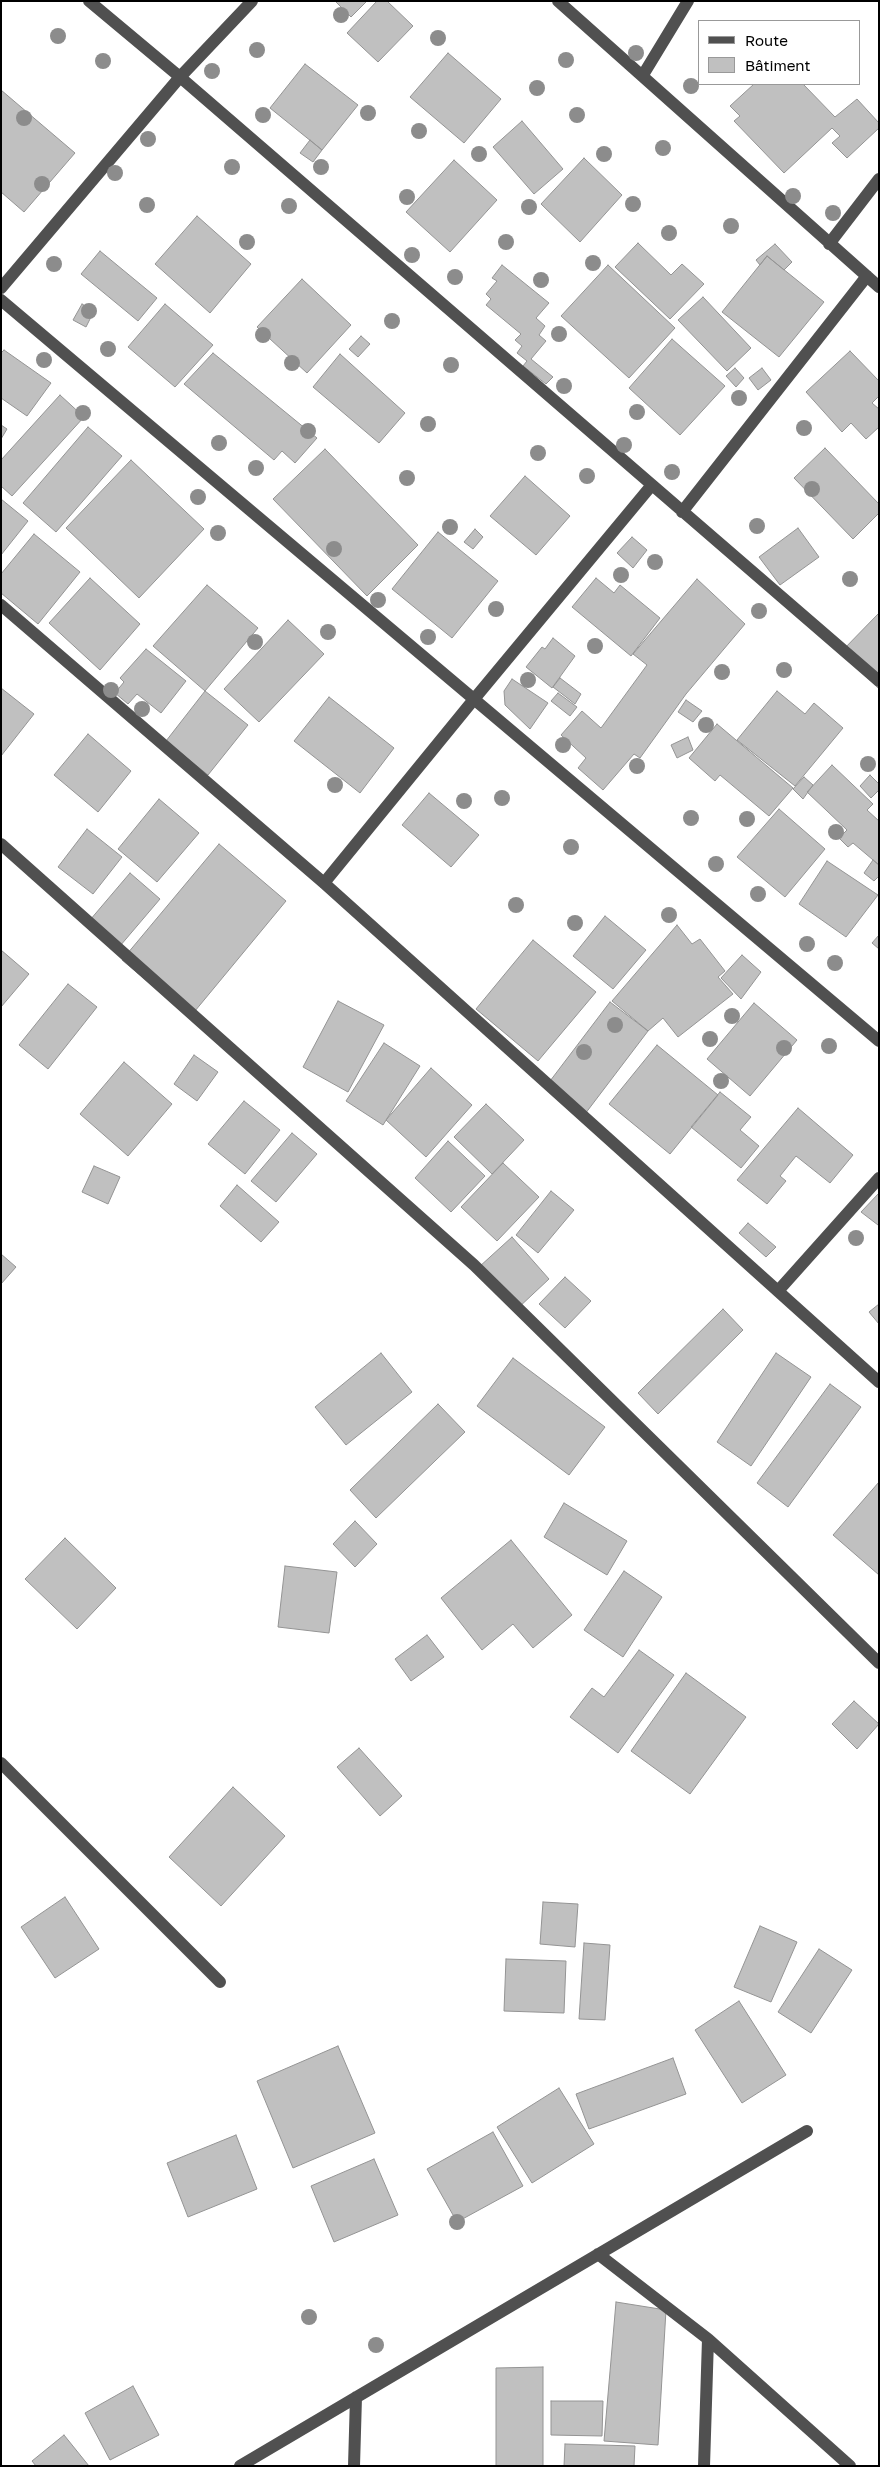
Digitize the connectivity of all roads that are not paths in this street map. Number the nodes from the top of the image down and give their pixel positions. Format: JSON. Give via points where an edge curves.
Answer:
{"nodes":[{"id":1,"x":89,"y":1,"type":"edge"},
{"id":2,"x":252,"y":1,"type":"edge"},
{"id":3,"x":558,"y":1,"type":"edge"},
{"id":4,"x":688,"y":1,"type":"edge"},
{"id":5,"x":643,"y":75,"type":"junction"},
{"id":6,"x":180,"y":77,"type":"junction"},
{"id":7,"x":879,"y":179,"type":"edge"},
{"id":8,"x":829,"y":244,"type":"junction"},
{"id":9,"x":867,"y":276,"type":"junction"},
{"id":10,"x":879,"y":287,"type":"edge"},
{"id":11,"x":1,"y":288,"type":"edge"},
{"id":12,"x":1,"y":300,"type":"edge"},
{"id":13,"x":651,"y":486,"type":"junction"},
{"id":14,"x":682,"y":512,"type":"junction"},
{"id":15,"x":1,"y":605,"type":"edge"},
{"id":16,"x":879,"y":681,"type":"edge"},
{"id":17,"x":474,"y":698,"type":"junction"},
{"id":18,"x":1,"y":844,"type":"edge"},
{"id":19,"x":324,"y":883,"type":"junction"},
{"id":20,"x":879,"y":1041,"type":"edge"},
{"id":21,"x":879,"y":1178,"type":"edge"},
{"id":22,"x":778,"y":1291,"type":"junction"},
{"id":23,"x":879,"y":1382,"type":"edge"},
{"id":24,"x":879,"y":1663,"type":"edge"},
{"id":25,"x":1,"y":1763,"type":"edge"},
{"id":26,"x":220,"y":1982,"type":"dead end"},
{"id":27,"x":807,"y":2130,"type":"dead end"},
{"id":28,"x":598,"y":2254,"type":"junction"},
{"id":29,"x":708,"y":2339,"type":"junction"},
{"id":30,"x":356,"y":2397,"type":"junction"},
{"id":31,"x":240,"y":2466,"type":"edge"},
{"id":32,"x":354,"y":2466,"type":"edge"},
{"id":33,"x":704,"y":2466,"type":"edge"},
{"id":34,"x":850,"y":2466,"type":"edge"}],
"edges":[{"from":1,"to":6,"type":"street"},
{"from":2,"to":6,"type":"street"},
{"from":3,"to":5,"type":"street"},
{"from":4,"to":5,"type":"street"},
{"from":5,"to":8,"type":"street"},
{"from":6,"to":11,"type":"street"},
{"from":6,"to":13,"type":"street"},
{"from":7,"to":8,"type":"street"},
{"from":8,"to":9,"type":"street"},
{"from":9,"to":10,"type":"street"},
{"from":9,"to":14,"type":"street"},
{"from":12,"to":17,"type":"street"},
{"from":13,"to":14,"type":"street"},
{"from":13,"to":17,"type":"street"},
{"from":14,"to":16,"type":"street"},
{"from":15,"to":19,"type":"street"},
{"from":17,"to":19,"type":"street"},
{"from":17,"to":20,"type":"street"},
{"from":18,"to":24,"type":"street","via":[[474,1265]]},
{"from":19,"to":22,"type":"street"},
{"from":21,"to":22,"type":"street"},
{"from":22,"to":23,"type":"street"},
{"from":25,"to":26,"type":"street"},
{"from":27,"to":28,"type":"street"},
{"from":28,"to":29,"type":"street"},
{"from":28,"to":30,"type":"street"},
{"from":29,"to":33,"type":"street"},
{"from":29,"to":34,"type":"street"},
{"from":30,"to":31,"type":"street"},
{"from":30,"to":32,"type":"street"}]}
